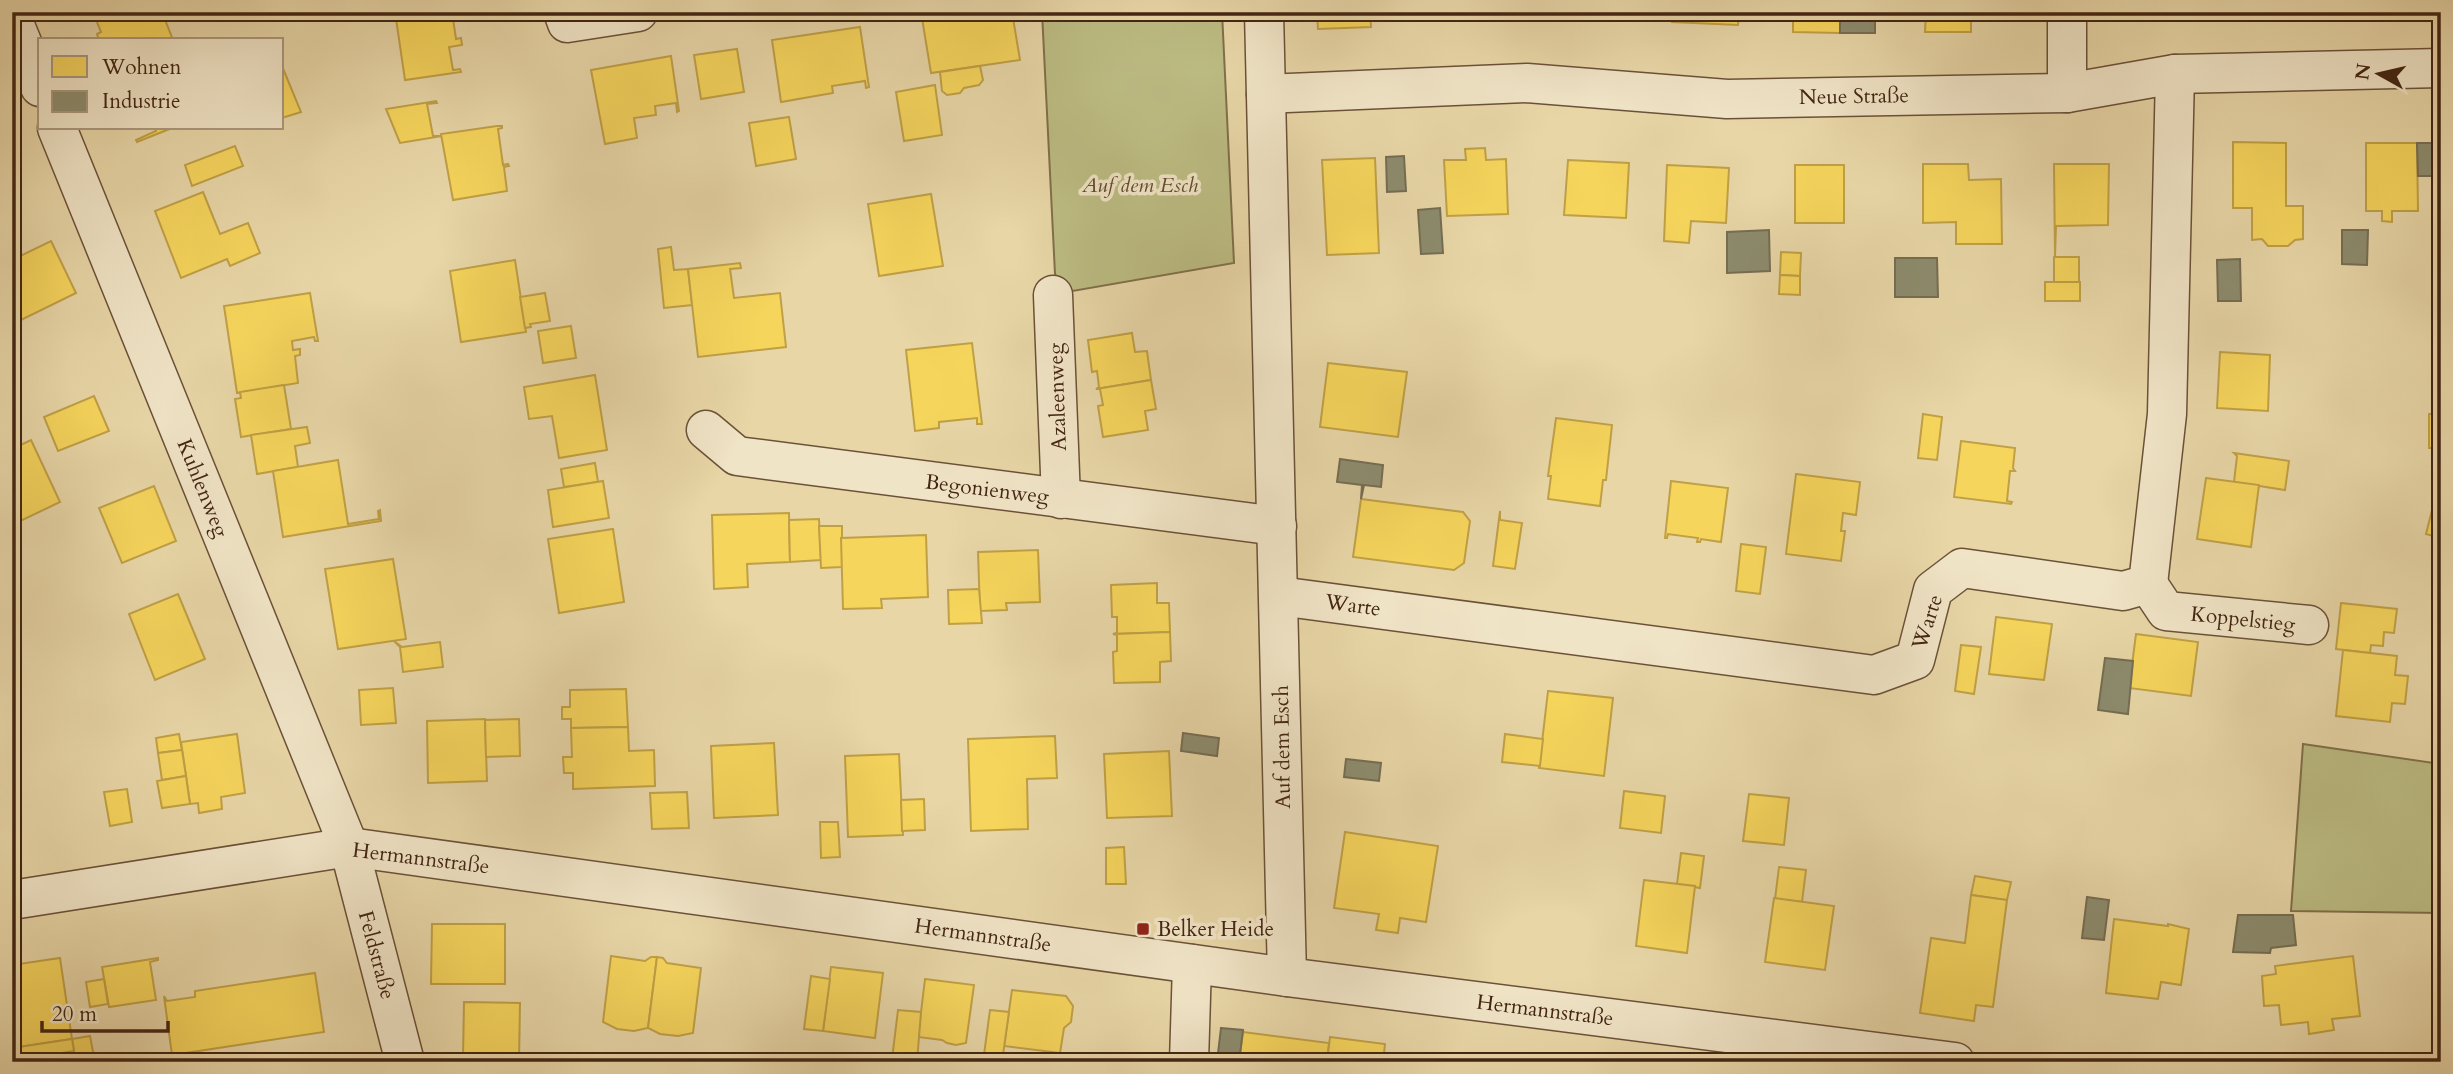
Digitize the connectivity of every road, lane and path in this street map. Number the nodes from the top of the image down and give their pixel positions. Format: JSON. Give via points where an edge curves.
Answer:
{"nodes":[{"id":1,"x":562,"y":12,"type":"edge"},
{"id":2,"x":638,"y":12,"type":"edge"},
{"id":3,"x":1264,"y":12,"type":"edge"},
{"id":4,"x":2067,"y":12,"type":"edge"},
{"id":5,"x":12,"y":18,"type":"edge"},
{"id":6,"x":2441,"y":68,"type":"edge"},
{"id":7,"x":2175,"y":74,"type":"junction"},
{"id":8,"x":38,"y":82,"type":"edge"},
{"id":9,"x":2067,"y":93,"type":"junction"},
{"id":10,"x":1266,"y":94,"type":"junction"},
{"id":11,"x":58,"y":130,"type":"edge"},
{"id":12,"x":1052,"y":295,"type":"dead end"},
{"id":13,"x":706,"y":430,"type":"dead end"},
{"id":14,"x":1061,"y":499,"type":"junction"},
{"id":15,"x":1277,"y":526,"type":"junction"},
{"id":16,"x":2148,"y":584,"type":"junction"},
{"id":17,"x":1279,"y":596,"type":"junction"},
{"id":18,"x":2309,"y":625,"type":"dead end"},
{"id":19,"x":349,"y":847,"type":"junction"},
{"id":20,"x":12,"y":900,"type":"edge"},
{"id":21,"x":1192,"y":964,"type":"junction"},
{"id":22,"x":1287,"y":978,"type":"junction"},
{"id":23,"x":405,"y":1062,"type":"edge"},
{"id":24,"x":1189,"y":1062,"type":"edge"},
{"id":25,"x":1955,"y":1062,"type":"edge"}],
"edges":[{"from":1,"to":2,"type":"street","via":[[567,23]]},
{"from":3,"to":10,"type":"street","name":"Auf dem Esch"},
{"from":4,"to":9,"type":"street"},
{"from":5,"to":8,"type":"street"},
{"from":6,"to":7,"type":"street","name":"Neue Straße"},
{"from":7,"to":9,"type":"street","name":"Neue Straße"},
{"from":7,"to":16,"type":"street","via":[[2167,414]]},
{"from":9,"to":10,"type":"street","name":"Neue Straße","via":[[1727,99],[1527,83]]},
{"from":10,"to":15,"type":"street","name":"Auf dem Esch"},
{"from":11,"to":19,"type":"street","name":"Kuhlenweg"},
{"from":12,"to":14,"type":"street","name":"Azaleenweg"},
{"from":13,"to":14,"type":"street","name":"Begonienweg","via":[[737,456]]},
{"from":14,"to":15,"type":"street","name":"Begonienweg"},
{"from":15,"to":17,"type":"street","name":"Auf dem Esch"},
{"from":16,"to":17,"type":"street","name":"Warte","via":[[2123,591],[1962,568],[1933,590],[1915,660],[1874,675]]},
{"from":16,"to":18,"type":"street","name":"Koppelstieg","via":[[2166,611]]},
{"from":17,"to":22,"type":"street","name":"Auf dem Esch"},
{"from":19,"to":20,"type":"street","name":"Hermannstraße"},
{"from":19,"to":21,"type":"street","name":"Hermannstraße"},
{"from":19,"to":23,"type":"street","name":"Feldstraße"},
{"from":21,"to":22,"type":"street","name":"Hermannstraße"},
{"from":21,"to":24,"type":"street"},
{"from":22,"to":25,"type":"street","name":"Hermannstraße"}]}
